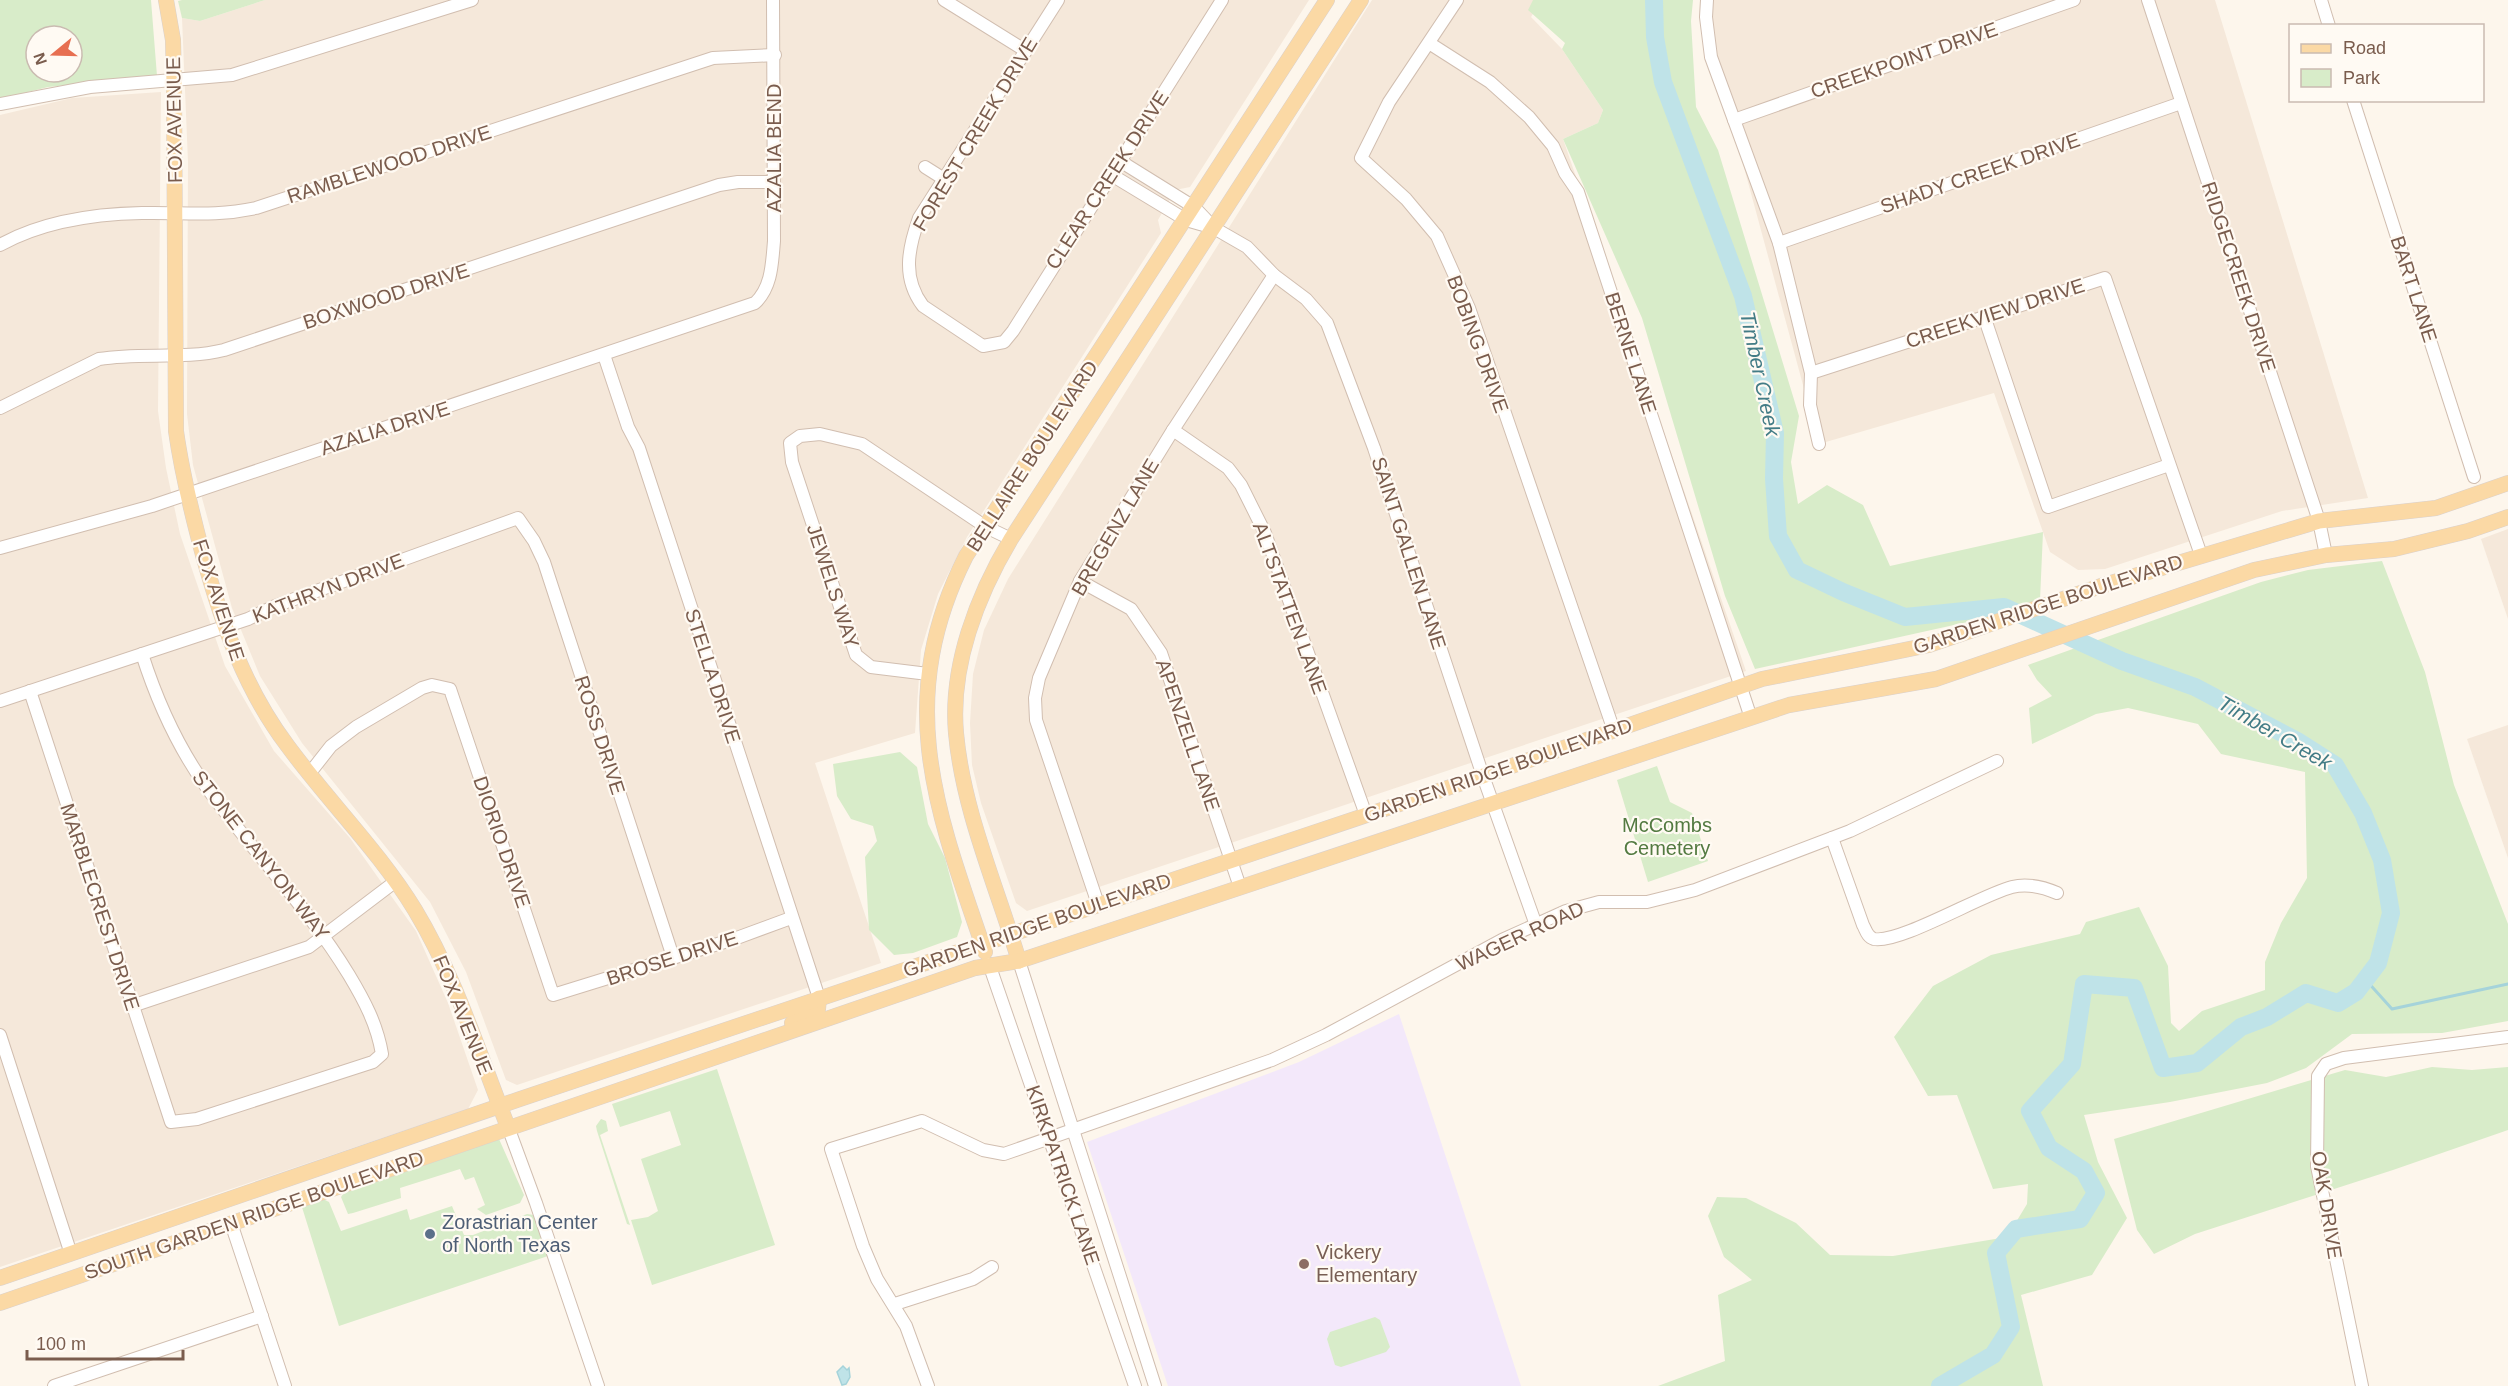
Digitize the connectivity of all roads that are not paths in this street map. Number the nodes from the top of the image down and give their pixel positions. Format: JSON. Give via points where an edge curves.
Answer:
{"nodes":[{"id":1,"x":166,"y":0,"type":"edge"},
{"id":2,"x":472,"y":0,"type":"edge"},
{"id":3,"x":773,"y":0,"type":"edge"},
{"id":4,"x":944,"y":0,"type":"edge"},
{"id":5,"x":1058,"y":0,"type":"edge"},
{"id":6,"x":1222,"y":0,"type":"edge"},
{"id":7,"x":1327,"y":0,"type":"edge"},
{"id":8,"x":1360,"y":0,"type":"edge"},
{"id":9,"x":1457,"y":0,"type":"edge"},
{"id":10,"x":1707,"y":0,"type":"edge"},
{"id":11,"x":2074,"y":0,"type":"edge"},
{"id":12,"x":2148,"y":0,"type":"edge"},
{"id":13,"x":2321,"y":0,"type":"edge"},
{"id":14,"x":2328,"y":24,"type":"edge"},
{"id":15,"x":1429,"y":43,"type":"junction"},
{"id":16,"x":1026,"y":51,"type":"junction"},
{"id":17,"x":775,"y":55,"type":"junction"},
{"id":18,"x":174,"y":82,"type":"junction"},
{"id":19,"x":2355,"y":102,"type":"edge"},
{"id":20,"x":2181,"y":103,"type":"junction"},
{"id":21,"x":0,"y":104,"type":"edge"},
{"id":22,"x":1734,"y":120,"type":"junction"},
{"id":23,"x":1120,"y":161,"type":"junction"},
{"id":24,"x":925,"y":167,"type":"dead end"},
{"id":25,"x":1110,"y":174,"type":"junction"},
{"id":26,"x":944,"y":179,"type":"junction"},
{"id":27,"x":774,"y":182,"type":"junction"},
{"id":28,"x":174,"y":214,"type":"junction"},
{"id":29,"x":1190,"y":214,"type":"junction"},
{"id":30,"x":1214,"y":228,"type":"junction"},
{"id":31,"x":1779,"y":243,"type":"junction"},
{"id":32,"x":0,"y":245,"type":"edge"},
{"id":33,"x":1274,"y":275,"type":"junction"},
{"id":34,"x":764,"y":295,"type":"joint"},
{"id":35,"x":1985,"y":319,"type":"junction"},
{"id":36,"x":983,"y":346,"type":"joint"},
{"id":37,"x":604,"y":355,"type":"junction"},
{"id":38,"x":174,"y":356,"type":"junction"},
{"id":39,"x":1811,"y":373,"type":"junction"},
{"id":40,"x":0,"y":408,"type":"edge"},
{"id":41,"x":1173,"y":430,"type":"junction"},
{"id":42,"x":1819,"y":444,"type":"dead end"},
{"id":43,"x":2169,"y":465,"type":"junction"},
{"id":44,"x":2474,"y":477,"type":"dead end"},
{"id":45,"x":2508,"y":483,"type":"edge"},
{"id":46,"x":186,"y":494,"type":"junction"},
{"id":47,"x":2508,"y":517,"type":"edge"},
{"id":48,"x":518,"y":518,"type":"joint"},
{"id":49,"x":2319,"y":521,"type":"junction"},
{"id":50,"x":986,"y":527,"type":"junction"},
{"id":51,"x":1011,"y":539,"type":"junction"},
{"id":52,"x":0,"y":548,"type":"edge"},
{"id":53,"x":2201,"y":555,"type":"junction"},
{"id":54,"x":2326,"y":555,"type":"junction"},
{"id":55,"x":1080,"y":581,"type":"junction"},
{"id":56,"x":224,"y":627,"type":"junction"},
{"id":57,"x":142,"y":654,"type":"junction"},
{"id":58,"x":928,"y":674,"type":"junction"},
{"id":59,"x":1741,"y":686,"type":"junction"},
{"id":60,"x":30,"y":691,"type":"junction"},
{"id":61,"x":0,"y":701,"type":"edge"},
{"id":62,"x":1751,"y":718,"type":"junction"},
{"id":63,"x":1614,"y":731,"type":"junction"},
{"id":64,"x":1997,"y":761,"type":"dead end"},
{"id":65,"x":309,"y":774,"type":"junction"},
{"id":66,"x":1483,"y":777,"type":"junction"},
{"id":67,"x":1493,"y":802,"type":"junction"},
{"id":68,"x":1366,"y":815,"type":"junction"},
{"id":69,"x":1832,"y":838,"type":"junction"},
{"id":70,"x":1230,"y":860,"type":"junction"},
{"id":71,"x":396,"y":882,"type":"junction"},
{"id":72,"x":1240,"y":887,"type":"junction"},
{"id":73,"x":2057,"y":893,"type":"dead end"},
{"id":74,"x":1098,"y":904,"type":"junction"},
{"id":75,"x":791,"y":918,"type":"junction"},
{"id":76,"x":1536,"y":925,"type":"junction"},
{"id":77,"x":1010,"y":933,"type":"junction"},
{"id":78,"x":326,"y":937,"type":"junction"},
{"id":79,"x":982,"y":943,"type":"junction"},
{"id":80,"x":673,"y":957,"type":"junction"},
{"id":81,"x":1019,"y":962,"type":"junction"},
{"id":82,"x":990,"y":964,"type":"junction"},
{"id":83,"x":553,"y":995,"type":"joint"},
{"id":84,"x":819,"y":998,"type":"junction"},
{"id":85,"x":132,"y":1006,"type":"junction"},
{"id":86,"x":0,"y":1035,"type":"edge"},
{"id":87,"x":2508,"y":1037,"type":"edge"},
{"id":88,"x":744,"y":1048,"type":"junction"},
{"id":89,"x":500,"y":1106,"type":"junction"},
{"id":90,"x":171,"y":1122,"type":"joint"},
{"id":91,"x":508,"y":1127,"type":"junction"},
{"id":92,"x":1075,"y":1129,"type":"junction"},
{"id":93,"x":1050,"y":1137,"type":"junction"},
{"id":94,"x":231,"y":1223,"type":"junction"},
{"id":95,"x":71,"y":1254,"type":"junction"},
{"id":96,"x":992,"y":1267,"type":"dead end"},
{"id":97,"x":0,"y":1278,"type":"edge"},
{"id":98,"x":0,"y":1303,"type":"edge"},
{"id":99,"x":894,"y":1305,"type":"junction"},
{"id":100,"x":262,"y":1316,"type":"junction"},
{"id":101,"x":54,"y":1386,"type":"edge"},
{"id":102,"x":285,"y":1386,"type":"edge"},
{"id":103,"x":598,"y":1386,"type":"edge"},
{"id":104,"x":928,"y":1386,"type":"edge"},
{"id":105,"x":1135,"y":1386,"type":"edge"},
{"id":106,"x":1155,"y":1386,"type":"edge"},
{"id":107,"x":2362,"y":1386,"type":"edge"}],
"edges":[{"from":1,"to":18,"type":"main road","name":"FOX AVENUE","via":[[173,40]]},
{"from":2,"to":18,"type":"street","via":[[266,67]]},
{"from":3,"to":17,"type":"street","name":"AZALIA BEND"},
{"from":4,"to":16,"type":"street"},
{"from":5,"to":16,"type":"street","name":"FOREST CREEK DRIVE"},
{"from":6,"to":23,"type":"street","name":"CLEAR CREEK DRIVE"},
{"from":7,"to":29,"type":"main road","name":"BELLAIRE BOULEVARD"},
{"from":8,"to":30,"type":"main road","name":"BELLAIRE BOULEVARD"},
{"from":9,"to":15,"type":"street","name":"BOBING DRIVE"},
{"from":10,"to":22,"type":"street","via":[[1711,57]]},
{"from":11,"to":22,"type":"street","name":"CREEKPOINT DRIVE"},
{"from":12,"to":20,"type":"street","name":"RIDGECREEK DRIVE"},
{"from":13,"to":14,"type":"street"},
{"from":15,"to":59,"type":"street","name":"BERNE LANE","via":[[1490,82],[1529,117],[1553,146],[1578,192]]},
{"from":15,"to":63,"type":"street","name":"BOBING DRIVE","via":[[1389,102],[1361,158],[1430,225],[1464,298]]},
{"from":16,"to":26,"type":"street","name":"FOREST CREEK DRIVE"},
{"from":17,"to":27,"type":"street","name":"AZALIA BEND"},
{"from":17,"to":28,"type":"street","name":"RAMBLEWOOD DRIVE","via":[[713,58],[256,208],[229,214]]},
{"from":18,"to":21,"type":"street","via":[[90,87]]},
{"from":18,"to":28,"type":"main road","name":"FOX AVENUE"},
{"from":19,"to":44,"type":"street","name":"BART LANE"},
{"from":20,"to":31,"type":"street","name":"SHADY CREEK DRIVE"},
{"from":20,"to":49,"type":"street","name":"RIDGECREEK DRIVE"},
{"from":22,"to":31,"type":"street"},
{"from":23,"to":25,"type":"street","name":"CLEAR CREEK DRIVE"},
{"from":23,"to":29,"type":"street"},
{"from":24,"to":26,"type":"street"},
{"from":25,"to":29,"type":"street"},
{"from":25,"to":36,"type":"street","name":"CLEAR CREEK DRIVE","via":[[1013,331],[1004,342]]},
{"from":26,"to":36,"type":"street","name":"FOREST CREEK DRIVE","via":[[919,218],[909,248],[911,280],[923,306]]},
{"from":27,"to":34,"type":"street","name":"AZALIA BEND","via":[[772,260]]},
{"from":27,"to":38,"type":"street","name":"BOXWOOD DRIVE","via":[[719,185],[224,350]]},
{"from":28,"to":32,"type":"street","name":"RAMBLEWOOD DRIVE","via":[[89,217],[30,230]]},
{"from":28,"to":38,"type":"main road","name":"FOX AVENUE"},
{"from":29,"to":30,"type":"street","name":"SAINT GALLEN LANE"},
{"from":29,"to":50,"type":"main road","name":"BELLAIRE BOULEVARD"},
{"from":30,"to":33,"type":"street","name":"SAINT GALLEN LANE","via":[[1247,247]]},
{"from":30,"to":51,"type":"main road","name":"BELLAIRE BOULEVARD"},
{"from":31,"to":39,"type":"street"},
{"from":33,"to":41,"type":"street","name":"BREGENZ LANE"},
{"from":33,"to":66,"type":"street","name":"SAINT GALLEN LANE","via":[[1306,299],[1327,323],[1374,448]]},
{"from":34,"to":37,"type":"street","name":"AZALIA DRIVE","via":[[738,311]]},
{"from":35,"to":39,"type":"street","name":"CREEKVIEW DRIVE"},
{"from":35,"to":43,"type":"street","name":"CREEKVIEW DRIVE","via":[[2105,278]]},
{"from":35,"to":43,"type":"street","via":[[2048,507]]},
{"from":37,"to":46,"type":"street","name":"AZALIA DRIVE"},
{"from":37,"to":75,"type":"street","name":"STELLA DRIVE","via":[[639,448]]},
{"from":38,"to":40,"type":"street","name":"BOXWOOD DRIVE","via":[[99,359]]},
{"from":38,"to":46,"type":"main road","name":"FOX AVENUE","via":[[176,431]]},
{"from":39,"to":42,"type":"street","via":[[1810,405]]},
{"from":41,"to":55,"type":"street","name":"BREGENZ LANE"},
{"from":41,"to":68,"type":"street","name":"ALTSTATTEN LANE","via":[[1228,468],[1251,504],[1265,533]]},
{"from":43,"to":53,"type":"street","name":"CREEKVIEW DRIVE"},
{"from":45,"to":49,"type":"main road","name":"GARDEN RIDGE BOULEVARD","via":[[2436,508]]},
{"from":46,"to":52,"type":"street","name":"AZALIA DRIVE"},
{"from":46,"to":56,"type":"main road","name":"FOX AVENUE"},
{"from":47,"to":54,"type":"main road","name":"GARDEN RIDGE BOULEVARD","via":[[2394,549]]},
{"from":48,"to":56,"type":"street","name":"KATHRYN DRIVE"},
{"from":48,"to":80,"type":"street","name":"ROSS DRIVE","via":[[544,562]]},
{"from":49,"to":53,"type":"main road","name":"GARDEN RIDGE BOULEVARD"},
{"from":49,"to":54,"type":"street","name":"RIDGECREEK DRIVE"},
{"from":50,"to":51,"type":"street"},
{"from":50,"to":58,"type":"main road","name":"BELLAIRE BOULEVARD","via":[[966,556],[943,605]]},
{"from":50,"to":58,"type":"street","name":"JEWELS WAY","via":[[862,444],[820,434],[800,436],[790,443],[792,462],[856,655],[871,667]]},
{"from":51,"to":77,"type":"main road","name":"BELLAIRE BOULEVARD","via":[[989,576],[976,609],[960,677],[956,718],[963,778]]},
{"from":53,"to":59,"type":"main road","name":"GARDEN RIDGE BOULEVARD","via":[[1929,645],[1786,673]]},
{"from":54,"to":62,"type":"main road","name":"GARDEN RIDGE BOULEVARD","via":[[2254,570],[1936,679],[1834,695]]},
{"from":55,"to":70,"type":"street","name":"APENZELL LANE","via":[[1131,609],[1161,653]]},
{"from":55,"to":74,"type":"street","name":"BREGENZ LANE","via":[[1039,678],[1036,720]]},
{"from":56,"to":57,"type":"street","name":"KATHRYN DRIVE"},
{"from":56,"to":65,"type":"main road","name":"FOX AVENUE","via":[[251,689]]},
{"from":57,"to":60,"type":"street","name":"KATHRYN DRIVE"},
{"from":57,"to":78,"type":"street","name":"STONE CANYON WAY","via":[[160,709],[205,786]]},
{"from":58,"to":79,"type":"main road","name":"BELLAIRE BOULEVARD","via":[[926,735],[933,780]]},
{"from":59,"to":62,"type":"street","name":"BERNE LANE"},
{"from":59,"to":63,"type":"main road","name":"GARDEN RIDGE BOULEVARD"},
{"from":60,"to":61,"type":"street","name":"KATHRYN DRIVE"},
{"from":60,"to":85,"type":"street","name":"MARBLECREST DRIVE"},
{"from":62,"to":67,"type":"main road","name":"GARDEN RIDGE BOULEVARD"},
{"from":63,"to":66,"type":"main road","name":"GARDEN RIDGE BOULEVARD"},
{"from":64,"to":69,"type":"street","name":"WAGER ROAD"},
{"from":65,"to":71,"type":"main road","name":"FOX AVENUE"},
{"from":65,"to":83,"type":"street","name":"DIORIO DRIVE","via":[[331,746],[356,727],[422,688],[432,685],[450,689]]},
{"from":66,"to":67,"type":"street","name":"SAINT GALLEN LANE"},
{"from":66,"to":68,"type":"main road","name":"GARDEN RIDGE BOULEVARD"},
{"from":67,"to":72,"type":"main road","name":"GARDEN RIDGE BOULEVARD"},
{"from":67,"to":76,"type":"street","name":"SAINT GALLEN LANE"},
{"from":68,"to":70,"type":"main road","name":"GARDEN RIDGE BOULEVARD"},
{"from":69,"to":73,"type":"street","via":[[1863,925],[1874,939],[1898,935],[2013,886],[2040,886]]},
{"from":69,"to":76,"type":"street","name":"WAGER ROAD","via":[[1695,890],[1647,902],[1599,902]]},
{"from":70,"to":72,"type":"street","name":"APENZELL LANE"},
{"from":70,"to":74,"type":"main road","name":"GARDEN RIDGE BOULEVARD"},
{"from":71,"to":78,"type":"street"},
{"from":71,"to":89,"type":"main road","name":"FOX AVENUE","via":[[440,957]]},
{"from":72,"to":81,"type":"main road","name":"GARDEN RIDGE BOULEVARD"},
{"from":74,"to":77,"type":"main road","name":"GARDEN RIDGE BOULEVARD"},
{"from":75,"to":80,"type":"street","name":"BROSE DRIVE"},
{"from":75,"to":84,"type":"street","name":"STELLA DRIVE"},
{"from":76,"to":92,"type":"street","name":"WAGER ROAD","via":[[1272,1060]]},
{"from":77,"to":79,"type":"main road","name":"GARDEN RIDGE BOULEVARD"},
{"from":77,"to":81,"type":"main road","name":"BELLAIRE BOULEVARD"},
{"from":78,"to":85,"type":"street","via":[[289,956]]},
{"from":78,"to":90,"type":"street","name":"STONE CANYON WAY","via":[[369,1011],[382,1054],[360,1067],[197,1119]]},
{"from":79,"to":82,"type":"main road","name":"BELLAIRE BOULEVARD"},
{"from":79,"to":84,"type":"main road","name":"GARDEN RIDGE BOULEVARD"},
{"from":80,"to":83,"type":"street","name":"BROSE DRIVE"},
{"from":81,"to":82,"type":"main road","name":"GARDEN RIDGE BOULEVARD"},
{"from":81,"to":92,"type":"street","name":"KIRKPATRICK LANE"},
{"from":82,"to":88,"type":"main road","name":"GARDEN RIDGE BOULEVARD"},
{"from":82,"to":93,"type":"street","name":"KIRKPATRICK LANE"},
{"from":84,"to":88,"type":"main road","via":[[818,1009]]},
{"from":84,"to":89,"type":"main road","name":"GARDEN RIDGE BOULEVARD"},
{"from":85,"to":90,"type":"street","name":"MARBLECREST DRIVE"},
{"from":86,"to":95,"type":"street"},
{"from":87,"to":107,"type":"street","name":"OAK DRIVE","via":[[2344,1058],[2326,1064],[2318,1076],[2317,1166]]},
{"from":88,"to":91,"type":"main road","name":"GARDEN RIDGE BOULEVARD"},
{"from":89,"to":91,"type":"main road","name":"FOX AVENUE"},
{"from":89,"to":95,"type":"main road","name":"SOUTH GARDEN RIDGE BOULEVARD"},
{"from":91,"to":94,"type":"main road","name":"SOUTH GARDEN RIDGE BOULEVARD"},
{"from":91,"to":103,"type":"street"},
{"from":92,"to":93,"type":"street","name":"WAGER ROAD"},
{"from":92,"to":106,"type":"street","name":"KIRKPATRICK LANE"},
{"from":93,"to":99,"type":"street","name":"WAGER ROAD","via":[[1004,1154],[983,1150],[922,1121],[831,1149],[863,1246],[877,1280]]},
{"from":93,"to":105,"type":"street","name":"KIRKPATRICK LANE"},
{"from":94,"to":98,"type":"main road","name":"SOUTH GARDEN RIDGE BOULEVARD"},
{"from":94,"to":100,"type":"street"},
{"from":95,"to":97,"type":"main road","name":"SOUTH GARDEN RIDGE BOULEVARD"},
{"from":96,"to":99,"type":"street","via":[[973,1279]]},
{"from":99,"to":104,"type":"street"},
{"from":100,"to":101,"type":"street"},
{"from":100,"to":102,"type":"street"}]}
